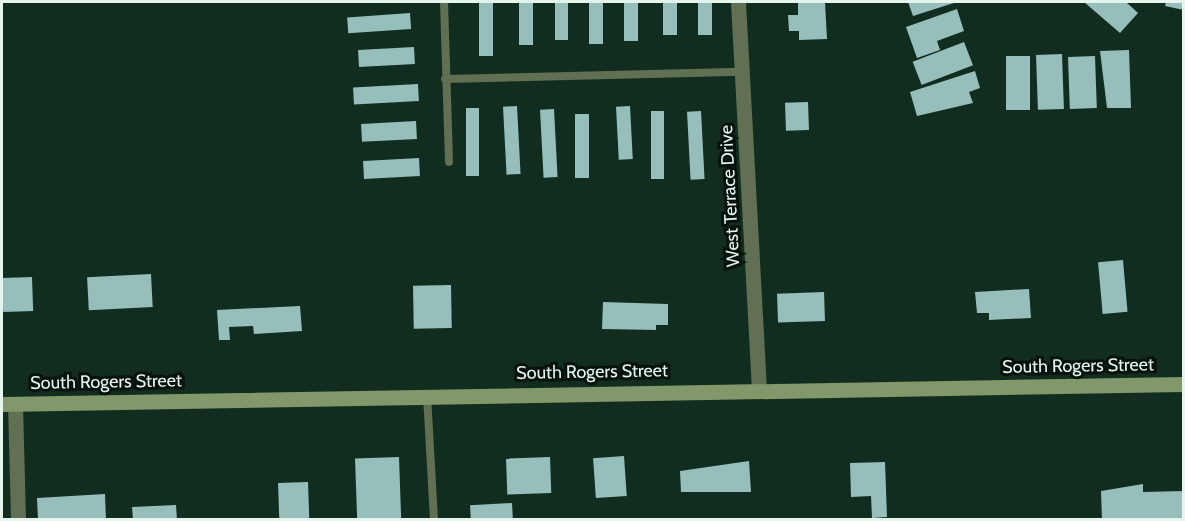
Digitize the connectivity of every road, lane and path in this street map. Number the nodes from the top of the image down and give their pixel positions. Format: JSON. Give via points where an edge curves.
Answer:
{"nodes":[{"id":1,"x":444,"y":2,"type":"edge"},
{"id":2,"x":738,"y":2,"type":"edge"},
{"id":3,"x":742,"y":72,"type":"junction"},
{"id":4,"x":445,"y":79,"type":"junction"},
{"id":5,"x":449,"y":162,"type":"dead end"},
{"id":6,"x":1184,"y":384,"type":"edge"},
{"id":7,"x":759,"y":389,"type":"junction"},
{"id":8,"x":427,"y":394,"type":"junction"},
{"id":9,"x":8,"y":404,"type":"edge"},
{"id":10,"x":18,"y":519,"type":"edge"},
{"id":11,"x":434,"y":519,"type":"edge"}],
"edges":[{"from":1,"to":4,"type":"lane"},
{"from":2,"to":3,"type":"street","name":"West Terrace Drive"},
{"from":3,"to":4,"type":"lane"},
{"from":3,"to":7,"type":"street","name":"West Terrace Drive"},
{"from":4,"to":5,"type":"lane"},
{"from":6,"to":7,"type":"street","name":"South Rogers Street"},
{"from":7,"to":8,"type":"street","name":"South Rogers Street"},
{"from":8,"to":9,"type":"street","name":"South Rogers Street"},
{"from":8,"to":11,"type":"lane"},
{"from":9,"to":10,"type":"street"}]}
